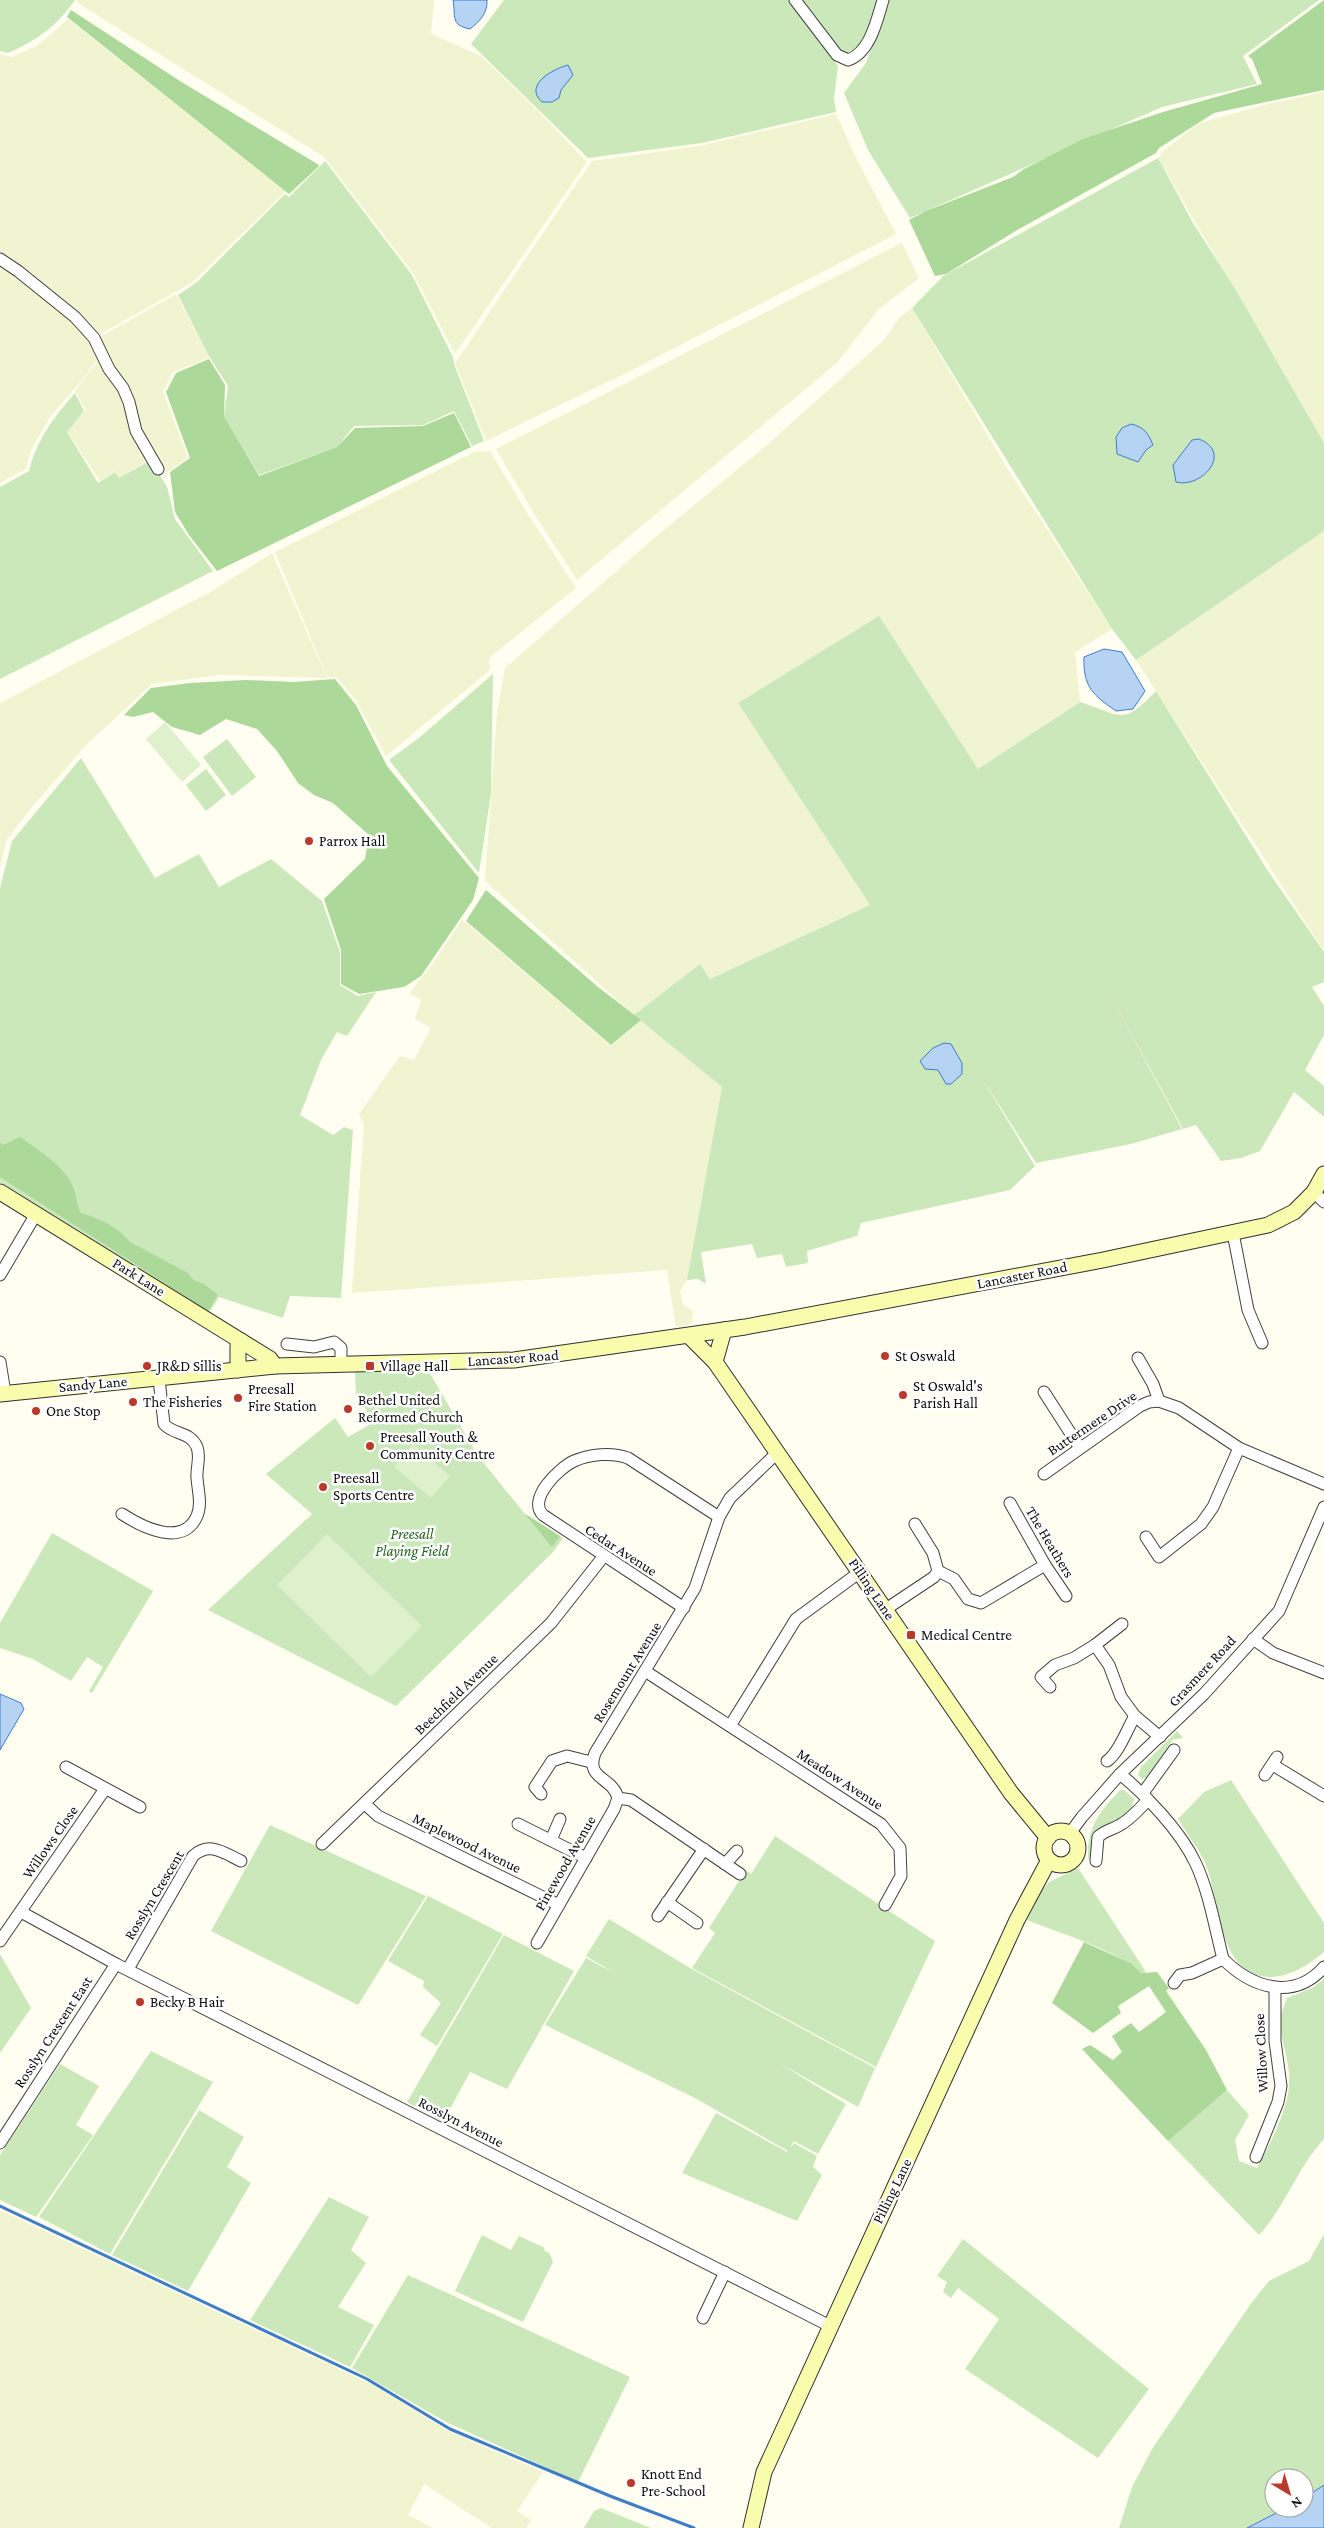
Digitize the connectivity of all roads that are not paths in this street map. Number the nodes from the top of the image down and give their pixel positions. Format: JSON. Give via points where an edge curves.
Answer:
{"nodes":[{"id":1,"x":795,"y":0,"type":"edge"},
{"id":2,"x":883,"y":0,"type":"edge"},
{"id":3,"x":0,"y":260,"type":"edge"},
{"id":4,"x":158,"y":469,"type":"dead end"},
{"id":5,"x":1324,"y":1174,"type":"edge"},
{"id":6,"x":0,"y":1192,"type":"edge"},
{"id":7,"x":1319,"y":1197,"type":"edge"},
{"id":8,"x":36,"y":1214,"type":"junction"},
{"id":9,"x":1233,"y":1233,"type":"junction"},
{"id":10,"x":0,"y":1275,"type":"edge"},
{"id":11,"x":724,"y":1330,"type":"junction"},
{"id":12,"x":694,"y":1335,"type":"junction"},
{"id":13,"x":241,"y":1341,"type":"junction"},
{"id":14,"x":287,"y":1344,"type":"dead end"},
{"id":15,"x":1262,"y":1344,"type":"dead end"},
{"id":16,"x":1138,"y":1358,"type":"dead end"},
{"id":17,"x":0,"y":1362,"type":"edge"},
{"id":18,"x":341,"y":1362,"type":"junction"},
{"id":19,"x":715,"y":1362,"type":"junction"},
{"id":20,"x":275,"y":1366,"type":"junction"},
{"id":21,"x":238,"y":1370,"type":"junction"},
{"id":22,"x":159,"y":1378,"type":"junction"},
{"id":23,"x":1044,"y":1392,"type":"dead end"},
{"id":24,"x":2,"y":1393,"type":"edge"},
{"id":25,"x":1159,"y":1401,"type":"junction"},
{"id":26,"x":1080,"y":1448,"type":"junction"},
{"id":27,"x":1239,"y":1448,"type":"junction"},
{"id":28,"x":778,"y":1453,"type":"junction"},
{"id":29,"x":1044,"y":1474,"type":"dead end"},
{"id":30,"x":1324,"y":1484,"type":"edge"},
{"id":31,"x":1010,"y":1503,"type":"dead end"},
{"id":32,"x":1324,"y":1507,"type":"edge"},
{"id":33,"x":122,"y":1514,"type":"dead end"},
{"id":34,"x":719,"y":1517,"type":"junction"},
{"id":35,"x":915,"y":1524,"type":"dead end"},
{"id":36,"x":1146,"y":1537,"type":"dead end"},
{"id":37,"x":603,"y":1557,"type":"junction"},
{"id":38,"x":1045,"y":1565,"type":"junction"},
{"id":39,"x":938,"y":1571,"type":"junction"},
{"id":40,"x":860,"y":1572,"type":"junction"},
{"id":41,"x":1066,"y":1596,"type":"dead end"},
{"id":42,"x":684,"y":1608,"type":"junction"},
{"id":43,"x":886,"y":1609,"type":"junction"},
{"id":44,"x":1122,"y":1624,"type":"dead end"},
{"id":45,"x":1253,"y":1639,"type":"junction"},
{"id":46,"x":1095,"y":1645,"type":"junction"},
{"id":47,"x":645,"y":1671,"type":"junction"},
{"id":48,"x":1324,"y":1673,"type":"edge"},
{"id":49,"x":1050,"y":1687,"type":"dead end"},
{"id":50,"x":1135,"y":1716,"type":"junction"},
{"id":51,"x":730,"y":1726,"type":"junction"},
{"id":52,"x":1160,"y":1737,"type":"junction"},
{"id":53,"x":1174,"y":1750,"type":"dead end"},
{"id":54,"x":1107,"y":1760,"type":"dead end"},
{"id":55,"x":592,"y":1762,"type":"junction"},
{"id":56,"x":66,"y":1767,"type":"dead end"},
{"id":57,"x":1120,"y":1774,"type":"junction"},
{"id":58,"x":1265,"y":1775,"type":"dead end"},
{"id":59,"x":105,"y":1789,"type":"junction"},
{"id":60,"x":540,"y":1794,"type":"dead end"},
{"id":61,"x":1324,"y":1796,"type":"edge"},
{"id":62,"x":1145,"y":1797,"type":"junction"},
{"id":63,"x":618,"y":1798,"type":"junction"},
{"id":64,"x":365,"y":1804,"type":"junction"},
{"id":65,"x":140,"y":1807,"type":"dead end"},
{"id":66,"x":560,"y":1820,"type":"dead end"},
{"id":67,"x":518,"y":1824,"type":"dead end"},
{"id":68,"x":1070,"y":1833,"type":"junction"},
{"id":69,"x":1048,"y":1838,"type":"junction"},
{"id":70,"x":551,"y":1840,"type":"junction"},
{"id":71,"x":322,"y":1844,"type":"dead end"},
{"id":72,"x":704,"y":1849,"type":"junction"},
{"id":73,"x":737,"y":1851,"type":"dead end"},
{"id":74,"x":1099,"y":1856,"type":"dead end"},
{"id":75,"x":586,"y":1858,"type":"junction"},
{"id":76,"x":1049,"y":1860,"type":"junction"},
{"id":77,"x":242,"y":1861,"type":"dead end"},
{"id":78,"x":725,"y":1864,"type":"junction"},
{"id":79,"x":740,"y":1874,"type":"dead end"},
{"id":80,"x":667,"y":1902,"type":"junction"},
{"id":81,"x":559,"y":1905,"type":"junction"},
{"id":82,"x":885,"y":1905,"type":"dead end"},
{"id":83,"x":20,"y":1912,"type":"junction"},
{"id":84,"x":658,"y":1916,"type":"dead end"},
{"id":85,"x":696,"y":1923,"type":"dead end"},
{"id":86,"x":0,"y":1941,"type":"edge"},
{"id":87,"x":537,"y":1943,"type":"dead end"},
{"id":88,"x":1223,"y":1959,"type":"junction"},
{"id":89,"x":116,"y":1964,"type":"junction"},
{"id":90,"x":1324,"y":1967,"type":"edge"},
{"id":91,"x":128,"y":1969,"type":"junction"},
{"id":92,"x":1177,"y":1975,"type":"dead end"},
{"id":93,"x":1274,"y":1987,"type":"junction"},
{"id":94,"x":0,"y":2143,"type":"edge"},
{"id":95,"x":1256,"y":2157,"type":"dead end"},
{"id":96,"x":726,"y":2272,"type":"junction"},
{"id":97,"x":703,"y":2318,"type":"dead end"},
{"id":98,"x":830,"y":2326,"type":"junction"},
{"id":99,"x":751,"y":2528,"type":"edge"}],
"edges":[{"from":1,"to":2,"type":"street","via":[[837,55],[848,60],[857,57],[866,47]]},
{"from":3,"to":4,"type":"street","via":[[75,317],[94,338],[123,388],[136,431]]},
{"from":5,"to":7,"type":"main road","name":"Lancaster Road"},
{"from":6,"to":8,"type":"main road","name":"Park Lane"},
{"from":7,"to":9,"type":"main road","name":"Lancaster Road","via":[[1268,1225]]},
{"from":8,"to":10,"type":"street"},
{"from":8,"to":13,"type":"main road","name":"Park Lane"},
{"from":9,"to":11,"type":"main road","name":"Lancaster Road"},
{"from":9,"to":15,"type":"street","via":[[1248,1310]]},
{"from":11,"to":12,"type":"main road","name":"Lancaster Road"},
{"from":11,"to":19,"type":"main road"},
{"from":12,"to":18,"type":"main road","name":"Lancaster Road","via":[[514,1360]]},
{"from":12,"to":19,"type":"main road","name":"Pilling Lane"},
{"from":13,"to":20,"type":"main road","name":"Park Lane","via":[[270,1359]]},
{"from":13,"to":21,"type":"main road"},
{"from":14,"to":18,"type":"street","via":[[314,1347],[334,1342],[341,1348]]},
{"from":16,"to":25,"type":"street"},
{"from":17,"to":24,"type":"street"},
{"from":18,"to":20,"type":"main road","name":"Lancaster Road"},
{"from":19,"to":28,"type":"main road","name":"Pilling Lane"},
{"from":20,"to":21,"type":"main road","name":"Sandy Lane"},
{"from":21,"to":22,"type":"main road","name":"Sandy Lane"},
{"from":22,"to":24,"type":"main road","name":"Sandy Lane"},
{"from":22,"to":33,"type":"street","via":[[164,1424],[193,1440],[198,1450],[200,1498],[197,1517],[184,1530],[164,1533],[142,1527]]},
{"from":23,"to":26,"type":"street"},
{"from":25,"to":26,"type":"street","name":"Buttermere Drive","via":[[1140,1406]]},
{"from":25,"to":27,"type":"street","via":[[1179,1408]]},
{"from":26,"to":29,"type":"street","name":"Buttermere Drive"},
{"from":27,"to":30,"type":"street"},
{"from":27,"to":36,"type":"street","via":[[1213,1507],[1201,1524],[1162,1561]]},
{"from":28,"to":34,"type":"street","name":"Rosemount Avenue","via":[[741,1486]]},
{"from":28,"to":40,"type":"main road","name":"Pilling Lane"},
{"from":31,"to":38,"type":"street","name":"The Heathers"},
{"from":32,"to":45,"type":"street","name":"Grasmere Road","via":[[1279,1611]]},
{"from":34,"to":37,"type":"street","name":"Cedar Avenue","via":[[628,1458],[612,1454],[581,1459],[565,1468],[541,1492],[537,1506],[542,1515]]},
{"from":34,"to":42,"type":"street","name":"Rosemount Avenue","via":[[695,1588]]},
{"from":35,"to":39,"type":"street","via":[[933,1553]]},
{"from":37,"to":42,"type":"street","name":"Cedar Avenue"},
{"from":37,"to":64,"type":"street","name":"Beechfield Avenue","via":[[550,1623]]},
{"from":38,"to":39,"type":"street","via":[[981,1603],[968,1599],[954,1579]]},
{"from":38,"to":41,"type":"street","name":"The Heathers"},
{"from":39,"to":43,"type":"street"},
{"from":40,"to":43,"type":"main road","name":"Pilling Lane"},
{"from":40,"to":51,"type":"street","via":[[796,1619]]},
{"from":42,"to":47,"type":"street","name":"Rosemount Avenue"},
{"from":43,"to":69,"type":"main road","name":"Pilling Lane","via":[[1012,1793]]},
{"from":44,"to":46,"type":"street"},
{"from":45,"to":48,"type":"street","via":[[1273,1653]]},
{"from":45,"to":52,"type":"street","name":"Grasmere Road"},
{"from":46,"to":49,"type":"street","via":[[1037,1676]]},
{"from":46,"to":50,"type":"street"},
{"from":47,"to":51,"type":"street","name":"Meadow Avenue"},
{"from":47,"to":55,"type":"street","name":"Rosemount Avenue","via":[[594,1753]]},
{"from":50,"to":52,"type":"street"},
{"from":50,"to":54,"type":"street","via":[[1115,1755]]},
{"from":51,"to":82,"type":"street","name":"Meadow Avenue","via":[[881,1824],[900,1848],[901,1876]]},
{"from":52,"to":57,"type":"street","name":"Grasmere Road"},
{"from":53,"to":62,"type":"street"},
{"from":55,"to":60,"type":"street","via":[[567,1756],[552,1761],[535,1787]]},
{"from":55,"to":63,"type":"street","via":[[593,1770],[613,1787]]},
{"from":56,"to":59,"type":"street"},
{"from":57,"to":62,"type":"street"},
{"from":57,"to":68,"type":"street","name":"Grasmere Road"},
{"from":58,"to":61,"type":"street","via":[[1275,1761]]},
{"from":59,"to":65,"type":"street"},
{"from":59,"to":83,"type":"street","name":"Willows Close"},
{"from":62,"to":74,"type":"street","via":[[1130,1818],[1098,1837]]},
{"from":62,"to":88,"type":"street","via":[[1195,1862]]},
{"from":63,"to":72,"type":"street","via":[[631,1800]]},
{"from":63,"to":75,"type":"street","name":"Pinewood Avenue"},
{"from":64,"to":71,"type":"street","name":"Beechfield Avenue"},
{"from":64,"to":81,"type":"street","name":"Maplewood Avenue","via":[[378,1816]]},
{"from":66,"to":70,"type":"street"},
{"from":67,"to":70,"type":"street"},
{"from":68,"to":69,"type":"main road","via":[[1057,1832]]},
{"from":68,"to":76,"type":"main road","via":[[1078,1844],[1074,1859],[1060,1865]]},
{"from":69,"to":76,"type":"main road","via":[[1044,1851]]},
{"from":70,"to":75,"type":"street"},
{"from":72,"to":78,"type":"street"},
{"from":72,"to":80,"type":"street"},
{"from":73,"to":78,"type":"street"},
{"from":75,"to":81,"type":"street","name":"Pinewood Avenue"},
{"from":76,"to":98,"type":"main road","name":"Pilling Lane","via":[[1017,1920]]},
{"from":77,"to":91,"type":"street","name":"Rosslyn Crescent","via":[[212,1848],[200,1850],[193,1856]]},
{"from":78,"to":79,"type":"street"},
{"from":80,"to":84,"type":"street"},
{"from":80,"to":85,"type":"street"},
{"from":81,"to":87,"type":"street","name":"Pinewood Avenue"},
{"from":83,"to":86,"type":"street","name":"Willows Close"},
{"from":83,"to":89,"type":"street","name":"Rosslyn Avenue"},
{"from":88,"to":92,"type":"street","via":[[1192,1973]]},
{"from":88,"to":93,"type":"street","via":[[1245,1978]]},
{"from":89,"to":91,"type":"street","name":"Rosslyn Avenue"},
{"from":89,"to":94,"type":"street","name":"Rosslyn Crescent East"},
{"from":90,"to":93,"type":"street","via":[[1299,1984]]},
{"from":91,"to":96,"type":"street","name":"Rosslyn Avenue"},
{"from":93,"to":95,"type":"street","name":"Willow Close","via":[[1275,2041],[1281,2086],[1278,2102],[1255,2142]]},
{"from":96,"to":97,"type":"street"},
{"from":96,"to":98,"type":"street","name":"Rosslyn Avenue"},
{"from":98,"to":99,"type":"main road","name":"Pilling Lane","via":[[764,2472]]}]}
